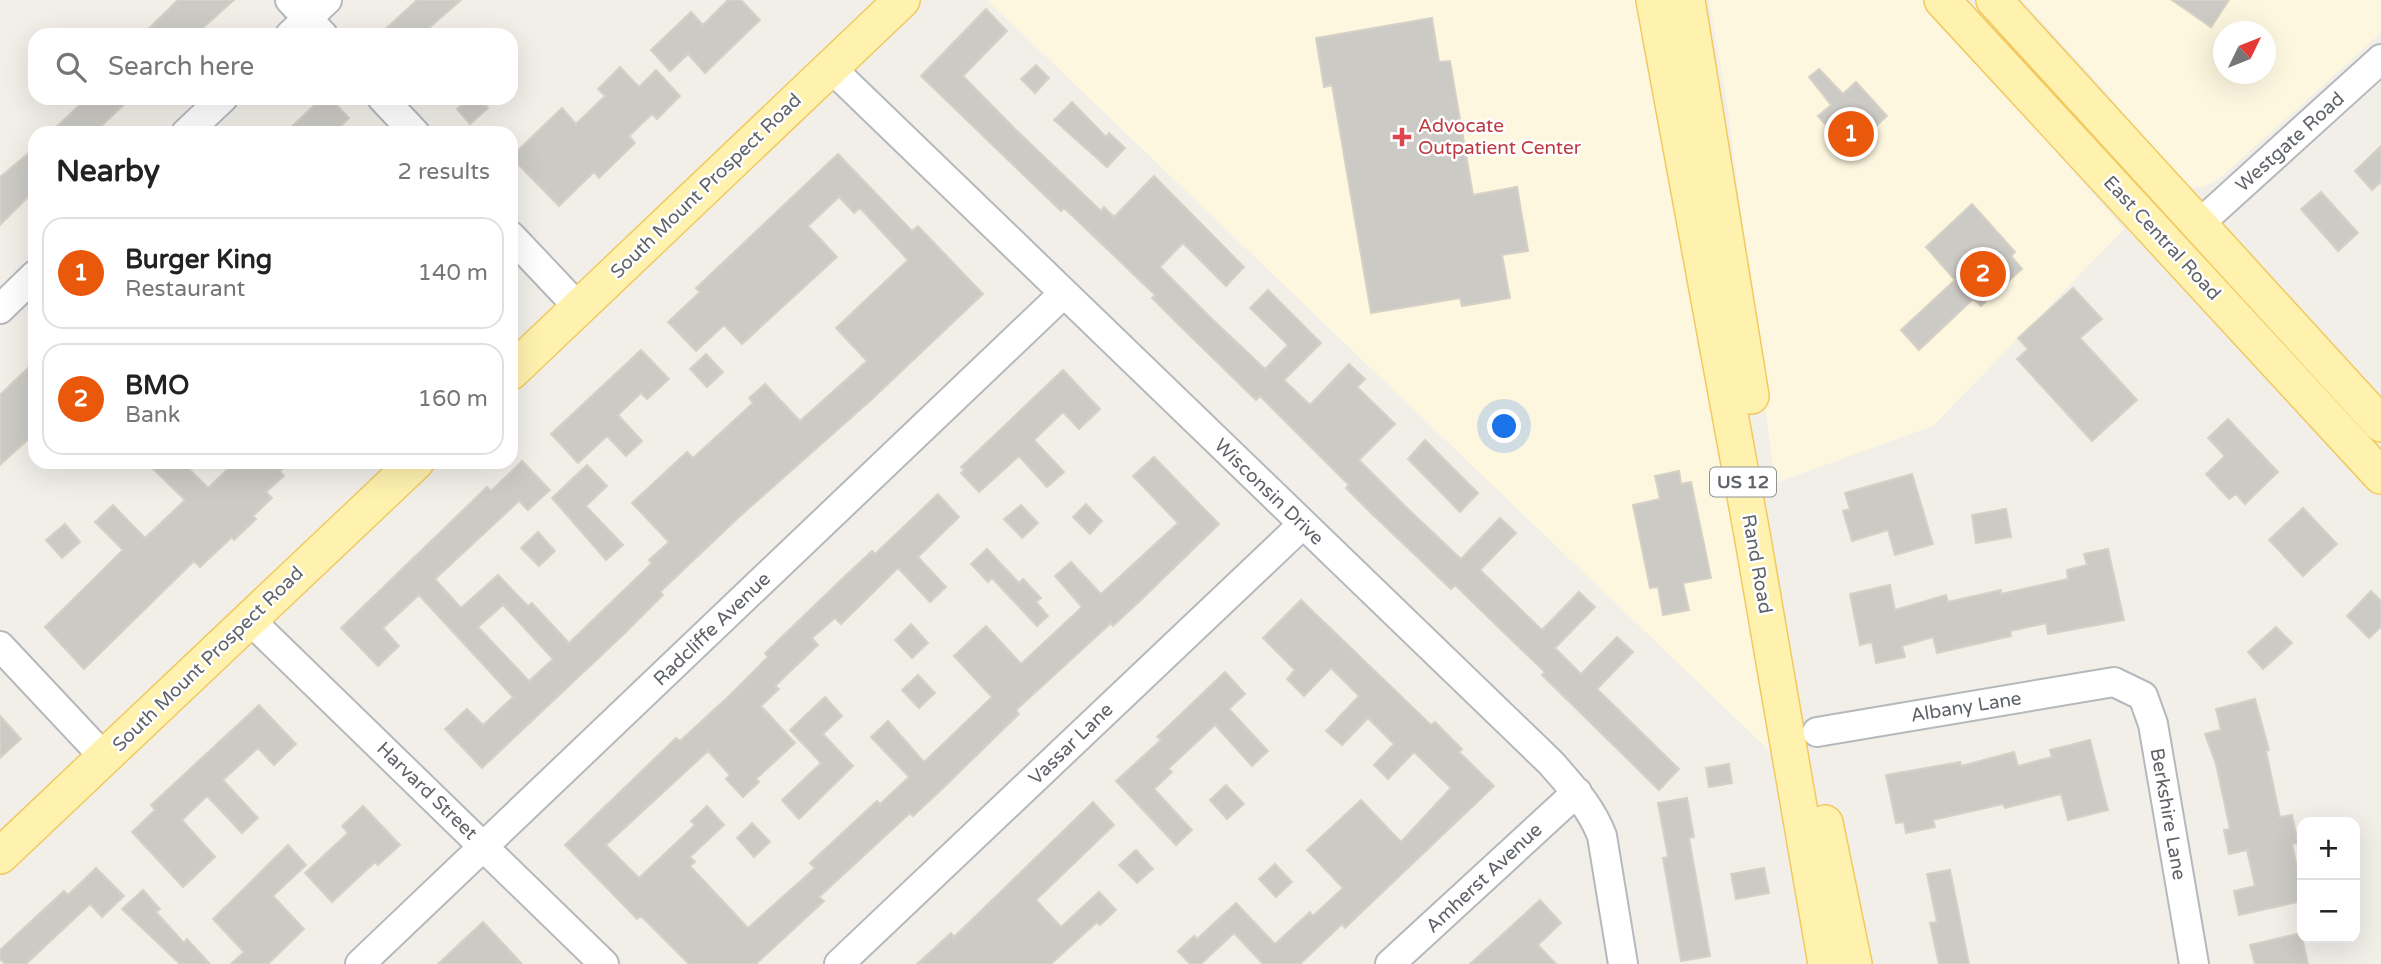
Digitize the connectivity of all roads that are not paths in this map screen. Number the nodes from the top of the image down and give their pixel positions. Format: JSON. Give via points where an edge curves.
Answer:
{"nodes":[{"id":1,"x":902,"y":0,"type":"edge"},
{"id":2,"x":1654,"y":0,"type":"edge"},
{"id":3,"x":1687,"y":0,"type":"edge"},
{"id":4,"x":1942,"y":0,"type":"edge"},
{"id":5,"x":1994,"y":0,"type":"edge"},
{"id":6,"x":2381,"y":59,"type":"edge"},
{"id":7,"x":830,"y":67,"type":"junction"},
{"id":8,"x":216,"y":105,"type":"edge"},
{"id":9,"x":389,"y":105,"type":"edge"},
{"id":10,"x":193,"y":126,"type":"edge"},
{"id":11,"x":408,"y":126,"type":"edge"},
{"id":12,"x":2198,"y":225,"type":"junction"},
{"id":13,"x":518,"y":243,"type":"edge"},
{"id":14,"x":28,"y":282,"type":"edge"},
{"id":15,"x":1063,"y":294,"type":"junction"},
{"id":16,"x":579,"y":308,"type":"junction"},
{"id":17,"x":0,"y":309,"type":"edge"},
{"id":18,"x":518,"y":365,"type":"edge"},
{"id":19,"x":2381,"y":424,"type":"edge"},
{"id":20,"x":409,"y":469,"type":"edge"},
{"id":21,"x":2381,"y":476,"type":"edge"},
{"id":22,"x":1302,"y":524,"type":"junction"},
{"id":23,"x":250,"y":620,"type":"junction"},
{"id":24,"x":0,"y":646,"type":"edge"},
{"id":25,"x":2115,"y":682,"type":"joint"},
{"id":26,"x":1816,"y":732,"type":"dead end"},
{"id":27,"x":105,"y":758,"type":"junction"},
{"id":28,"x":1577,"y":792,"type":"junction"},
{"id":29,"x":484,"y":846,"type":"junction"},
{"id":30,"x":0,"y":856,"type":"edge"},
{"id":31,"x":360,"y":964,"type":"edge"},
{"id":32,"x":604,"y":964,"type":"edge"},
{"id":33,"x":839,"y":964,"type":"edge"},
{"id":34,"x":1390,"y":964,"type":"edge"},
{"id":35,"x":1623,"y":964,"type":"edge"},
{"id":36,"x":1826,"y":964,"type":"edge"},
{"id":37,"x":1854,"y":964,"type":"edge"},
{"id":38,"x":2194,"y":964,"type":"edge"}],
"edges":[{"from":1,"to":7,"type":"main road","name":"South Mount Prospect Road"},
{"from":2,"to":36,"type":"main road","name":"Rand Road","number":"US 12"},
{"from":3,"to":37,"type":"main road","name":"Rand Road","number":"US 12","via":[[1800,693]]},
{"from":4,"to":21,"type":"main road","name":"East Central Road"},
{"from":5,"to":12,"type":"main road","name":"East Central Road"},
{"from":6,"to":12,"type":"street","name":"Westgate Road"},
{"from":7,"to":15,"type":"street","name":"Wisconsin Drive"},
{"from":7,"to":16,"type":"main road","name":"South Mount Prospect Road"},
{"from":8,"to":10,"type":"street"},
{"from":9,"to":11,"type":"street"},
{"from":12,"to":19,"type":"main road","name":"East Central Road"},
{"from":13,"to":16,"type":"street"},
{"from":14,"to":17,"type":"street"},
{"from":15,"to":22,"type":"street","name":"Wisconsin Drive"},
{"from":15,"to":29,"type":"street","name":"Radcliffe Avenue"},
{"from":16,"to":18,"type":"main road","name":"South Mount Prospect Road"},
{"from":20,"to":23,"type":"main road","name":"South Mount Prospect Road"},
{"from":22,"to":28,"type":"street","name":"Wisconsin Drive"},
{"from":22,"to":33,"type":"street","name":"Vassar Lane"},
{"from":23,"to":27,"type":"main road","name":"South Mount Prospect Road"},
{"from":23,"to":29,"type":"street","name":"Harvard Street"},
{"from":24,"to":27,"type":"street"},
{"from":25,"to":26,"type":"street","name":"Albany Lane"},
{"from":25,"to":38,"type":"street","name":"Berkshire Lane","via":[[2143,696],[2153,724]]},
{"from":27,"to":30,"type":"main road","name":"South Mount Prospect Road"},
{"from":28,"to":34,"type":"street","name":"Amherst Avenue"},
{"from":28,"to":35,"type":"street","name":"Wisconsin Drive","via":[[1602,836]]},
{"from":29,"to":31,"type":"street","name":"Radcliffe Avenue"},
{"from":29,"to":32,"type":"street","name":"Harvard Street"}]}
